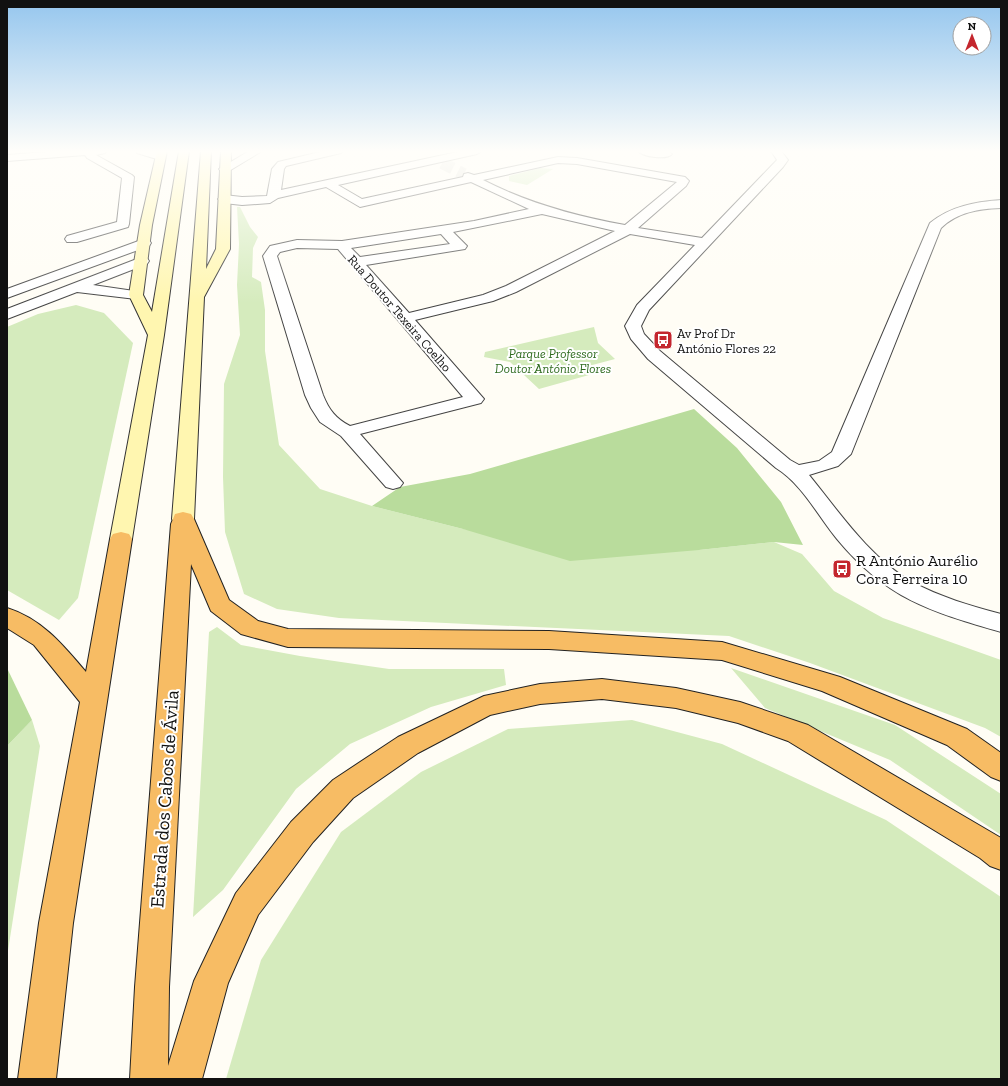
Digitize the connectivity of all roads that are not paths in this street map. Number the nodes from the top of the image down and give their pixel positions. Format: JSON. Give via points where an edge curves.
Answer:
{"nodes":[{"id":1,"x":125,"y":202,"type":"edge"},
{"id":2,"x":152,"y":202,"type":"edge"},
{"id":3,"x":176,"y":202,"type":"edge"},
{"id":4,"x":194,"y":202,"type":"edge"},
{"id":5,"x":224,"y":202,"type":"edge"},
{"id":6,"x":524,"y":202,"type":"edge"},
{"id":7,"x":661,"y":202,"type":"edge"},
{"id":8,"x":743,"y":202,"type":"edge"},
{"id":9,"x":1001,"y":204,"type":"edge"},
{"id":10,"x":542,"y":210,"type":"junction"},
{"id":11,"x":444,"y":230,"type":"junction"},
{"id":12,"x":223,"y":231,"type":"junction"},
{"id":13,"x":626,"y":231,"type":"junction"},
{"id":14,"x":171,"y":236,"type":"junction"},
{"id":15,"x":145,"y":238,"type":"junction"},
{"id":16,"x":72,"y":239,"type":"dead end"},
{"id":17,"x":704,"y":242,"type":"junction"},
{"id":18,"x":184,"y":245,"type":"junction"},
{"id":19,"x":342,"y":245,"type":"junction"},
{"id":20,"x":142,"y":261,"type":"junction"},
{"id":21,"x":356,"y":262,"type":"junction"},
{"id":22,"x":73,"y":288,"type":"junction"},
{"id":23,"x":7,"y":294,"type":"edge"},
{"id":24,"x":136,"y":295,"type":"junction"},
{"id":25,"x":197,"y":301,"type":"junction"},
{"id":26,"x":9,"y":311,"type":"edge"},
{"id":27,"x":404,"y":318,"type":"junction"},
{"id":28,"x":156,"y":335,"type":"junction"},
{"id":29,"x":348,"y":432,"type":"junction"},
{"id":30,"x":796,"y":472,"type":"junction"},
{"id":31,"x":394,"y":483,"type":"dead end"},
{"id":32,"x":183,"y":519,"type":"junction"},
{"id":33,"x":121,"y":539,"type":"joint"},
{"id":34,"x":7,"y":616,"type":"edge"},
{"id":35,"x":1001,"y":623,"type":"edge"},
{"id":36,"x":94,"y":700,"type":"junction"},
{"id":37,"x":1001,"y":769,"type":"edge"},
{"id":38,"x":1001,"y":856,"type":"edge"},
{"id":39,"x":37,"y":1079,"type":"edge"},
{"id":40,"x":149,"y":1079,"type":"edge"},
{"id":41,"x":183,"y":1079,"type":"edge"}],
"edges":[{"from":1,"to":16,"type":"street","via":[[123,224]]},
{"from":2,"to":15,"type":"main road"},
{"from":3,"to":14,"type":"main road"},
{"from":4,"to":18,"type":"main road"},
{"from":5,"to":12,"type":"main road"},
{"from":6,"to":10,"type":"street"},
{"from":7,"to":13,"type":"street"},
{"from":8,"to":17,"type":"street"},
{"from":9,"to":30,"type":"street","via":[[962,210],[950,214],[935,226],[841,454],[835,461],[824,466]]},
{"from":10,"to":11,"type":"street"},
{"from":10,"to":13,"type":"street"},
{"from":11,"to":19,"type":"street"},
{"from":11,"to":21,"type":"street","via":[[460,246]]},
{"from":12,"to":18,"type":"main road"},
{"from":12,"to":25,"type":"main road","via":[[223,249]]},
{"from":13,"to":17,"type":"street"},
{"from":13,"to":27,"type":"street","via":[[511,290]]},
{"from":14,"to":15,"type":"main road"},
{"from":14,"to":18,"type":"main road"},
{"from":14,"to":18,"type":"main road"},
{"from":15,"to":20,"type":"main road"},
{"from":15,"to":23,"type":"street"},
{"from":17,"to":30,"type":"street","via":[[642,308],[633,326],[637,336],[654,355],[783,464]]},
{"from":18,"to":20,"type":"main road"},
{"from":18,"to":25,"type":"main road"},
{"from":18,"to":28,"type":"main road"},
{"from":19,"to":21,"type":"street","name":"Rua Doutor Texeira Coelho"},
{"from":19,"to":29,"type":"street","name":"Rua Doutor Texeira Coelho","via":[[297,244],[276,249],[270,256],[321,412],[333,426]]},
{"from":20,"to":22,"type":"street"},
{"from":20,"to":24,"type":"main road"},
{"from":21,"to":27,"type":"street","name":"Rua Doutor Texeira Coelho"},
{"from":22,"to":24,"type":"street"},
{"from":22,"to":26,"type":"street"},
{"from":24,"to":28,"type":"main road"},
{"from":25,"to":32,"type":"main road"},
{"from":27,"to":29,"type":"street","name":"Rua Doutor Texeira Coelho","via":[[475,399]]},
{"from":28,"to":33,"type":"main road"},
{"from":29,"to":31,"type":"street","name":"Rua Doutor Texeira Coelho"},
{"from":30,"to":35,"type":"street","via":[[855,545],[891,579],[914,593]]},
{"from":32,"to":37,"type":"highway","via":[[219,605],[250,628],[288,638],[549,640],[722,651],[838,687],[957,737]]},
{"from":32,"to":40,"type":"highway","name":"Estrada dos Cabos de Ávila","via":[[152,987]]},
{"from":33,"to":36,"type":"highway"},
{"from":34,"to":36,"type":"highway","via":[[42,639]]},
{"from":36,"to":39,"type":"highway","via":[[56,923]]},
{"from":38,"to":41,"type":"highway","via":[[798,733],[740,713],[676,698],[602,689],[540,694],[484,706],[408,745],[343,789],[302,832],[247,904],[211,981]]}]}
